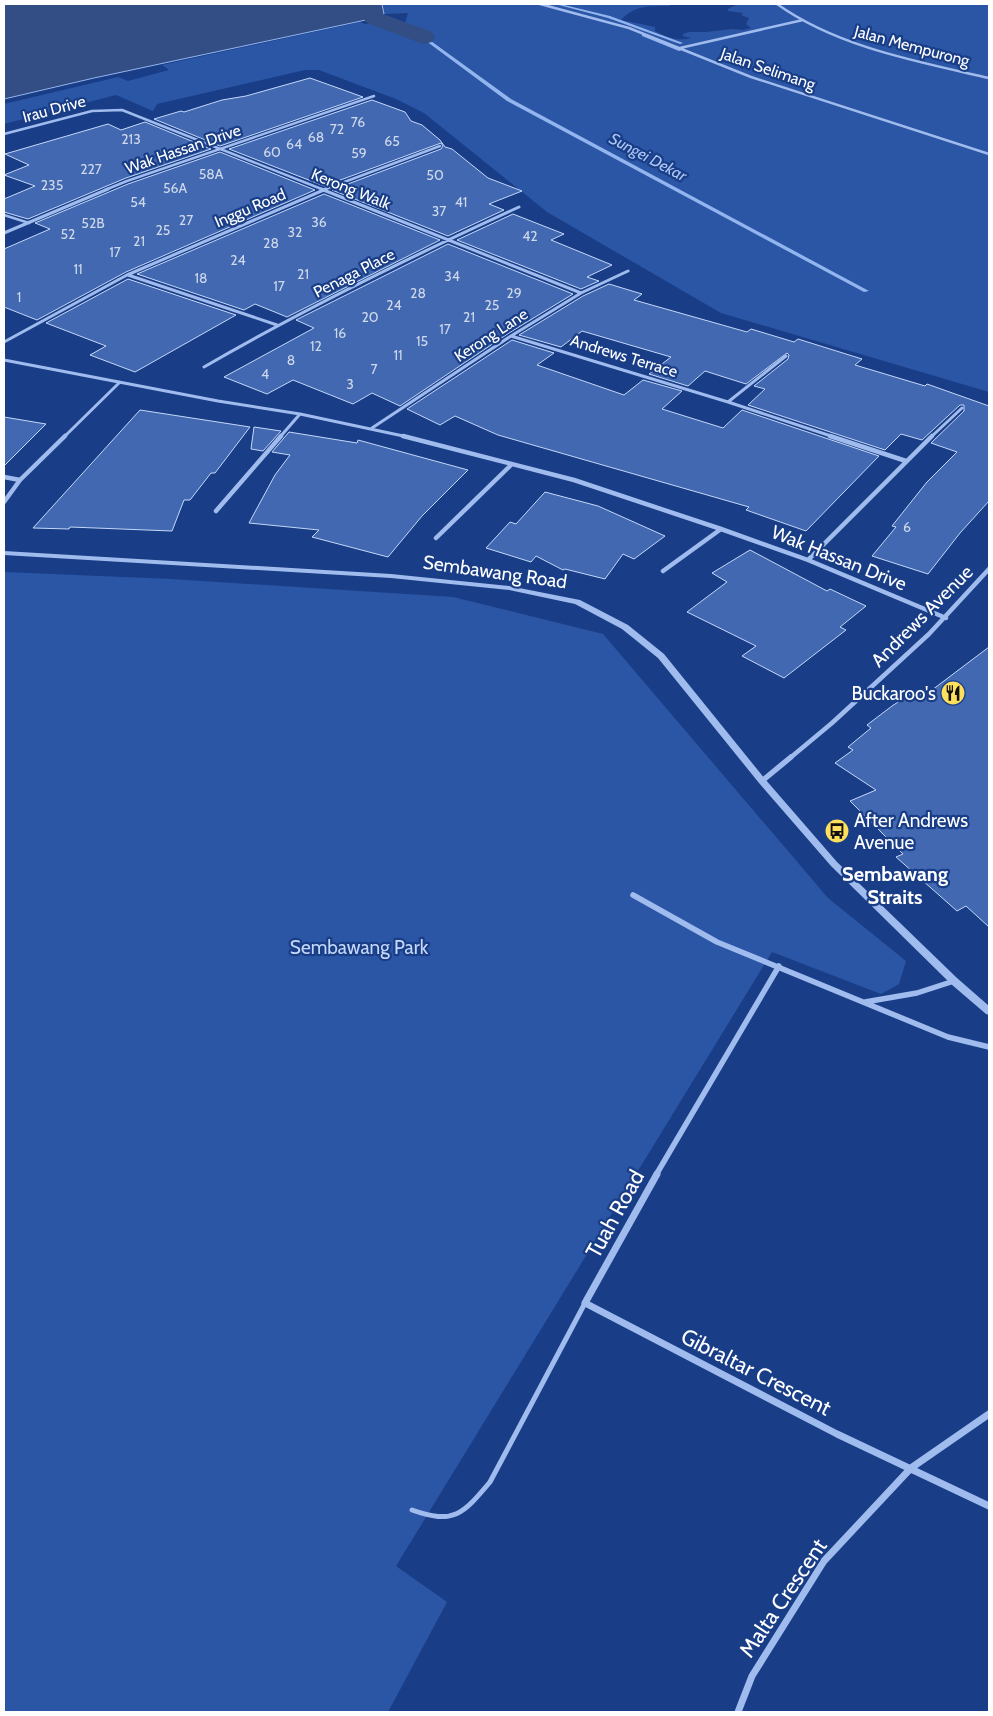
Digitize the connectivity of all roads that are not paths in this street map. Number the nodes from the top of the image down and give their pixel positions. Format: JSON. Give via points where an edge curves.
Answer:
{"nodes":[{"id":1,"x":540,"y":4,"type":"edge"},
{"id":2,"x":704,"y":4,"type":"edge"},
{"id":3,"x":719,"y":4,"type":"edge"},
{"id":4,"x":777,"y":4,"type":"edge"},
{"id":5,"x":804,"y":20,"type":"junction"},
{"id":6,"x":679,"y":48,"type":"junction"},
{"id":7,"x":989,"y":78,"type":"edge"},
{"id":8,"x":374,"y":96,"type":"dead end"},
{"id":9,"x":111,"y":109,"type":"joint"},
{"id":10,"x":4,"y":134,"type":"edge"},
{"id":11,"x":440,"y":146,"type":"dead end"},
{"id":12,"x":219,"y":150,"type":"junction"},
{"id":13,"x":989,"y":154,"type":"edge"},
{"id":14,"x":322,"y":191,"type":"junction"},
{"id":15,"x":519,"y":207,"type":"dead end"},
{"id":16,"x":4,"y":215,"type":"edge"},
{"id":17,"x":29,"y":222,"type":"junction"},
{"id":18,"x":4,"y":233,"type":"edge"},
{"id":19,"x":447,"y":240,"type":"junction"},
{"id":20,"x":628,"y":271,"type":"dead end"},
{"id":21,"x":127,"y":275,"type":"junction"},
{"id":22,"x":581,"y":293,"type":"junction"},
{"id":23,"x":277,"y":326,"type":"junction"},
{"id":24,"x":511,"y":336,"type":"junction"},
{"id":25,"x":4,"y":342,"type":"edge"},
{"id":26,"x":786,"y":356,"type":"dead end"},
{"id":27,"x":4,"y":360,"type":"edge"},
{"id":28,"x":204,"y":367,"type":"dead end"},
{"id":29,"x":120,"y":382,"type":"junction"},
{"id":30,"x":728,"y":402,"type":"junction"},
{"id":31,"x":962,"y":408,"type":"dead end"},
{"id":32,"x":300,"y":414,"type":"junction"},
{"id":33,"x":372,"y":428,"type":"junction"},
{"id":34,"x":906,"y":461,"type":"junction"},
{"id":35,"x":511,"y":465,"type":"junction"},
{"id":36,"x":4,"y":477,"type":"edge"},
{"id":37,"x":20,"y":480,"type":"junction"},
{"id":38,"x":4,"y":502,"type":"edge"},
{"id":39,"x":216,"y":511,"type":"dead end"},
{"id":40,"x":721,"y":529,"type":"junction"},
{"id":41,"x":436,"y":538,"type":"dead end"},
{"id":42,"x":4,"y":553,"type":"edge"},
{"id":43,"x":808,"y":560,"type":"junction"},
{"id":44,"x":989,"y":569,"type":"edge"},
{"id":45,"x":663,"y":571,"type":"dead end"},
{"id":46,"x":946,"y":618,"type":"junction"},
{"id":47,"x":762,"y":782,"type":"junction"},
{"id":48,"x":633,"y":895,"type":"dead end"},
{"id":49,"x":779,"y":966,"type":"junction"},
{"id":50,"x":954,"y":981,"type":"junction"},
{"id":51,"x":865,"y":1002,"type":"junction"},
{"id":52,"x":989,"y":1011,"type":"edge"},
{"id":53,"x":989,"y":1048,"type":"edge"},
{"id":54,"x":586,"y":1303,"type":"junction"},
{"id":55,"x":989,"y":1414,"type":"edge"},
{"id":56,"x":911,"y":1468,"type":"junction"},
{"id":57,"x":989,"y":1506,"type":"edge"},
{"id":58,"x":412,"y":1510,"type":"dead end"},
{"id":59,"x":738,"y":1712,"type":"edge"}],
"edges":[{"from":1,"to":6,"type":"street","name":"Jalan Selimang","via":[[629,28]]},
{"from":2,"to":3,"type":"lane"},
{"from":4,"to":5,"type":"street","name":"Jalan Mempurong"},
{"from":5,"to":6,"type":"street"},
{"from":5,"to":7,"type":"street","name":"Jalan Mempurong","via":[[873,50]]},
{"from":6,"to":13,"type":"street","name":"Jalan Selimang","via":[[751,77]]},
{"from":8,"to":12,"type":"street","name":"Wak Hassan Drive"},
{"from":9,"to":10,"type":"street","name":"Irau Drive","via":[[92,110]]},
{"from":9,"to":12,"type":"street","name":"Kerong Walk","via":[[130,112]]},
{"from":11,"to":14,"type":"street","name":"Inggu Road"},
{"from":12,"to":14,"type":"street","name":"Kerong Walk"},
{"from":12,"to":17,"type":"street","name":"Wak Hassan Drive","via":[[100,192]]},
{"from":14,"to":19,"type":"street","name":"Kerong Walk"},
{"from":14,"to":21,"type":"street","name":"Inggu Road"},
{"from":15,"to":19,"type":"street","name":"Penaga Place"},
{"from":16,"to":17,"type":"lane"},
{"from":17,"to":18,"type":"street","name":"Wak Hassan Drive"},
{"from":19,"to":22,"type":"street","name":"Kerong Walk"},
{"from":19,"to":23,"type":"street","name":"Penaga Place"},
{"from":20,"to":22,"type":"street","name":"Kerong Lane"},
{"from":21,"to":23,"type":"street"},
{"from":21,"to":25,"type":"street","name":"Inggu Road"},
{"from":22,"to":24,"type":"street","name":"Kerong Lane"},
{"from":23,"to":28,"type":"street","name":"Penaga Place"},
{"from":24,"to":30,"type":"street","name":"Andrews Terrace"},
{"from":24,"to":33,"type":"street","name":"Kerong Lane"},
{"from":26,"to":30,"type":"street"},
{"from":27,"to":29,"type":"street","name":"Wak Hassan Drive"},
{"from":29,"to":32,"type":"street","name":"Wak Hassan Drive"},
{"from":29,"to":37,"type":"street"},
{"from":30,"to":34,"type":"street","name":"Andrews Terrace"},
{"from":31,"to":34,"type":"street"},
{"from":32,"to":33,"type":"street","name":"Wak Hassan Drive"},
{"from":32,"to":39,"type":"street"},
{"from":33,"to":35,"type":"street","name":"Wak Hassan Drive"},
{"from":34,"to":43,"type":"street"},
{"from":35,"to":40,"type":"street","name":"Wak Hassan Drive","via":[[574,480]]},
{"from":35,"to":41,"type":"street"},
{"from":36,"to":37,"type":"street"},
{"from":37,"to":38,"type":"street"},
{"from":40,"to":43,"type":"street","name":"Wak Hassan Drive"},
{"from":40,"to":45,"type":"street"},
{"from":42,"to":47,"type":"street","name":"Sembawang Road","via":[[391,576],[509,588],[577,602],[625,627],[661,656]]},
{"from":43,"to":46,"type":"street","name":"Wak Hassan Drive"},
{"from":44,"to":46,"type":"street","name":"Andrews Avenue"},
{"from":46,"to":47,"type":"street","name":"Andrews Avenue","via":[[832,723]]},
{"from":47,"to":50,"type":"street","name":"Sembawang Road","via":[[834,864]]},
{"from":48,"to":49,"type":"street","via":[[717,942]]},
{"from":49,"to":51,"type":"street"},
{"from":49,"to":54,"type":"street","name":"Tuah Road","via":[[655,1177]]},
{"from":50,"to":51,"type":"street","via":[[917,993]]},
{"from":50,"to":52,"type":"street","name":"Sembawang Road"},
{"from":51,"to":53,"type":"street","via":[[948,1037]]},
{"from":54,"to":56,"type":"street","name":"Gibraltar Crescent","via":[[837,1434]]},
{"from":54,"to":58,"type":"lane","name":"Tuah Road","via":[[490,1482],[468,1508],[450,1518],[426,1516]]},
{"from":55,"to":56,"type":"street"},
{"from":56,"to":57,"type":"street","name":"Gibraltar Crescent"},
{"from":56,"to":59,"type":"street","name":"Malta Crescent","via":[[824,1561],[752,1676]]}]}
